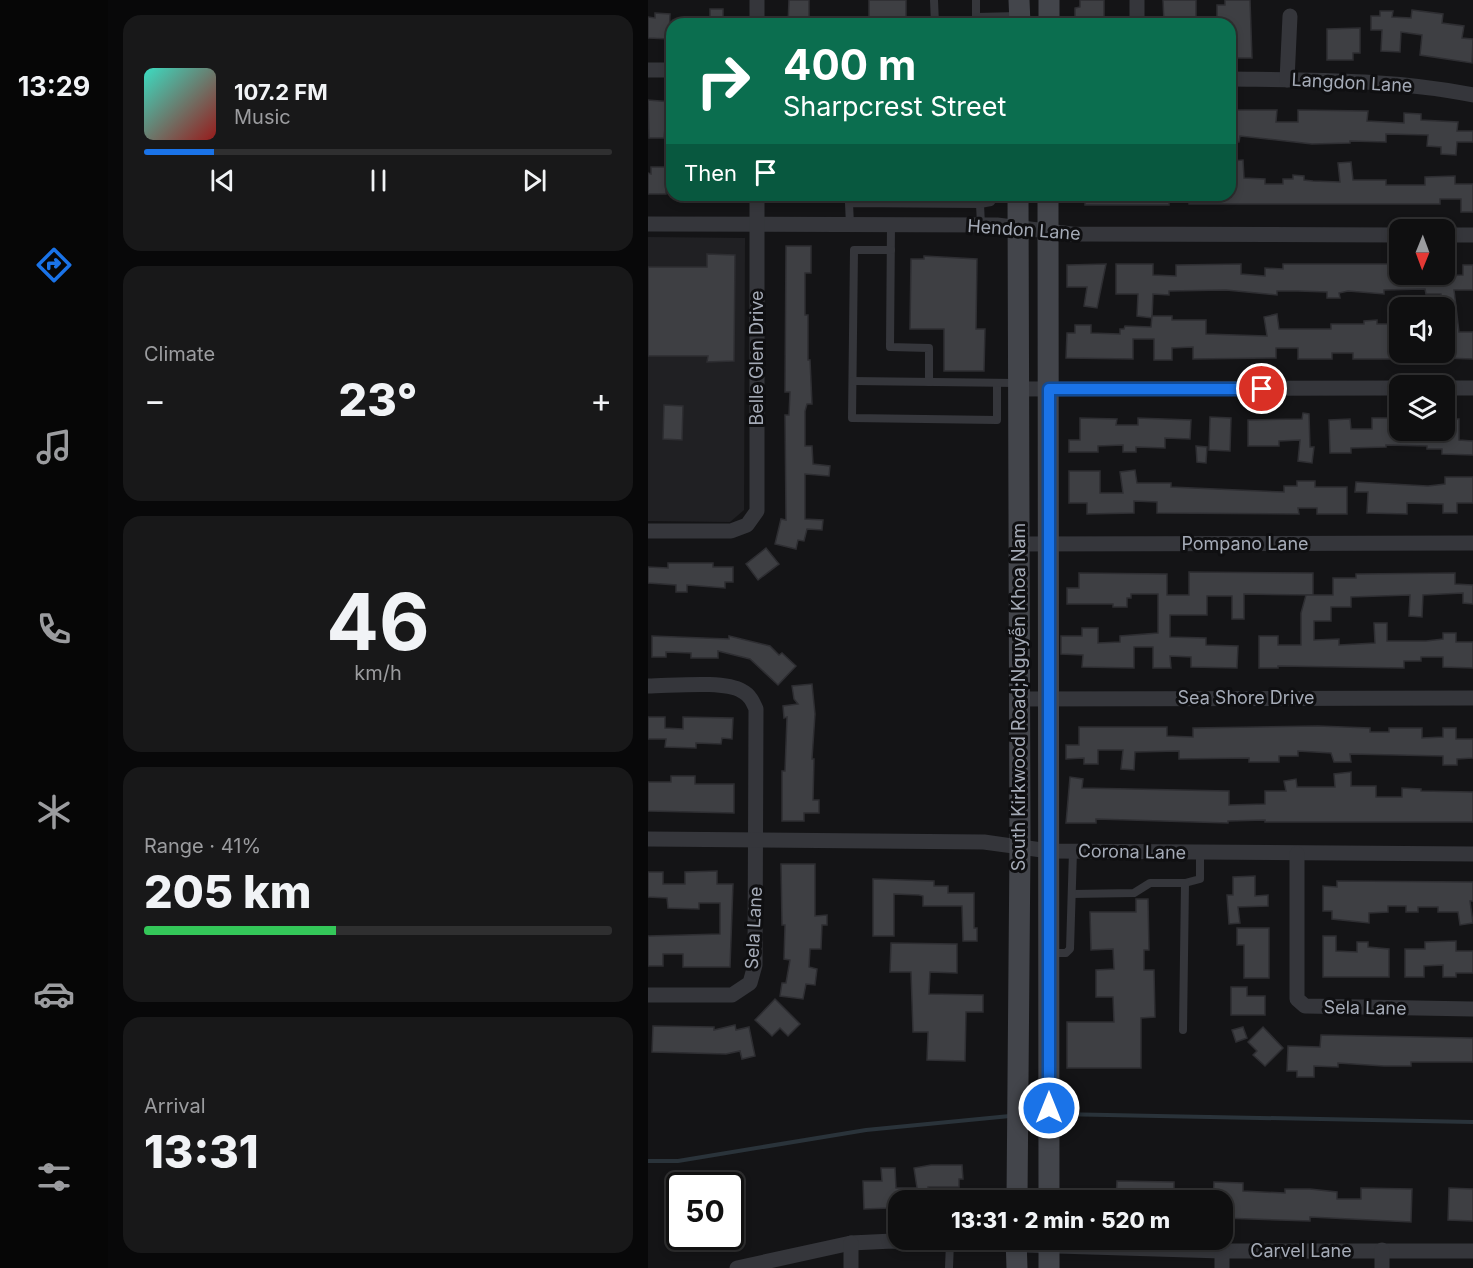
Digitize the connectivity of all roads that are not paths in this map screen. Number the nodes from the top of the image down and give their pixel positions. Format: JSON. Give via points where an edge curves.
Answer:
{"nodes":[{"id":1,"x":757,"y":0,"type":"edge"},
{"id":2,"x":934,"y":0,"type":"edge"},
{"id":3,"x":976,"y":0,"type":"edge"},
{"id":4,"x":1050,"y":0,"type":"edge"},
{"id":5,"x":1137,"y":0,"type":"edge"},
{"id":6,"x":1019,"y":13,"type":"edge"},
{"id":7,"x":1290,"y":16,"type":"dead end"},
{"id":8,"x":757,"y":18,"type":"edge"},
{"id":9,"x":935,"y":18,"type":"edge"},
{"id":10,"x":976,"y":18,"type":"edge"},
{"id":11,"x":988,"y":18,"type":"edge"},
{"id":12,"x":1049,"y":18,"type":"edge"},
{"id":13,"x":1137,"y":18,"type":"edge"},
{"id":14,"x":648,"y":70,"type":"edge"},
{"id":15,"x":666,"y":70,"type":"edge"},
{"id":16,"x":1236,"y":79,"type":"edge"},
{"id":17,"x":1287,"y":80,"type":"junction"},
{"id":18,"x":1473,"y":95,"type":"edge"},
{"id":19,"x":757,"y":201,"type":"edge"},
{"id":20,"x":992,"y":201,"type":"edge"},
{"id":21,"x":1018,"y":201,"type":"edge"},
{"id":22,"x":1048,"y":201,"type":"edge"},
{"id":23,"x":980,"y":204,"type":"junction"},
{"id":24,"x":648,"y":224,"type":"edge"},
{"id":25,"x":756,"y":225,"type":"junction"},
{"id":26,"x":850,"y":225,"type":"junction"},
{"id":27,"x":891,"y":225,"type":"junction"},
{"id":28,"x":981,"y":225,"type":"junction"},
{"id":29,"x":1018,"y":226,"type":"junction"},
{"id":30,"x":1047,"y":232,"type":"junction"},
{"id":31,"x":1389,"y":235,"type":"edge"},
{"id":32,"x":1455,"y":235,"type":"edge"},
{"id":33,"x":1473,"y":235,"type":"edge"},
{"id":34,"x":891,"y":250,"type":"junction"},
{"id":35,"x":853,"y":381,"type":"junction"},
{"id":36,"x":929,"y":382,"type":"junction"},
{"id":37,"x":997,"y":382,"type":"junction"},
{"id":38,"x":1018,"y":386,"type":"junction"},
{"id":39,"x":1389,"y":388,"type":"edge"},
{"id":40,"x":1455,"y":388,"type":"edge"},
{"id":41,"x":1473,"y":388,"type":"edge"},
{"id":42,"x":1049,"y":389,"type":"junction"},
{"id":43,"x":648,"y":531,"type":"edge"},
{"id":44,"x":1473,"y":543,"type":"edge"},
{"id":45,"x":1018,"y":544,"type":"junction"},
{"id":46,"x":1049,"y":544,"type":"junction"},
{"id":47,"x":648,"y":686,"type":"edge"},
{"id":48,"x":1473,"y":698,"type":"edge"},
{"id":49,"x":1018,"y":699,"type":"junction"},
{"id":50,"x":1050,"y":699,"type":"junction"},
{"id":51,"x":648,"y":839,"type":"edge"},
{"id":52,"x":757,"y":840,"type":"junction"},
{"id":53,"x":1020,"y":845,"type":"junction"},
{"id":54,"x":1049,"y":851,"type":"junction"},
{"id":55,"x":1073,"y":851,"type":"junction"},
{"id":56,"x":1200,"y":853,"type":"junction"},
{"id":57,"x":1297,"y":854,"type":"junction"},
{"id":58,"x":1473,"y":854,"type":"edge"},
{"id":59,"x":1185,"y":883,"type":"junction"},
{"id":60,"x":1072,"y":894,"type":"junction"},
{"id":61,"x":1049,"y":953,"type":"junction"},
{"id":62,"x":648,"y":995,"type":"edge"},
{"id":63,"x":1473,"y":1009,"type":"edge"},
{"id":64,"x":1018,"y":1019,"type":"junction"},
{"id":65,"x":1049,"y":1019,"type":"junction"},
{"id":66,"x":1183,"y":1030,"type":"dead end"},
{"id":67,"x":1017,"y":1190,"type":"edge"},
{"id":68,"x":1049,"y":1190,"type":"edge"},
{"id":69,"x":851,"y":1243,"type":"junction"},
{"id":70,"x":888,"y":1243,"type":"edge"},
{"id":71,"x":950,"y":1250,"type":"edge"},
{"id":72,"x":1016,"y":1250,"type":"edge"},
{"id":73,"x":1049,"y":1250,"type":"edge"},
{"id":74,"x":1205,"y":1250,"type":"edge"},
{"id":75,"x":1382,"y":1250,"type":"junction"},
{"id":76,"x":1222,"y":1251,"type":"junction"},
{"id":77,"x":1473,"y":1251,"type":"edge"},
{"id":78,"x":737,"y":1268,"type":"edge"},
{"id":79,"x":851,"y":1268,"type":"edge"},
{"id":80,"x":950,"y":1268,"type":"edge"},
{"id":81,"x":1017,"y":1268,"type":"edge"},
{"id":82,"x":1049,"y":1268,"type":"edge"},
{"id":83,"x":1222,"y":1268,"type":"edge"},
{"id":84,"x":1382,"y":1268,"type":"edge"}],
"edges":[{"from":1,"to":8,"type":"street"},
{"from":2,"to":9,"type":"lane"},
{"from":3,"to":10,"type":"lane"},
{"from":4,"to":12,"type":"main road"},
{"from":5,"to":13,"type":"street"},
{"from":6,"to":11,"type":"lane"},
{"from":7,"to":17,"type":"street"},
{"from":14,"to":15,"type":"street"},
{"from":16,"to":17,"type":"street","name":"Langdon Lane"},
{"from":17,"to":18,"type":"street","name":"Langdon Lane","via":[[1430,87]]},
{"from":19,"to":25,"type":"street","name":"Belle Glen Drive"},
{"from":20,"to":23,"type":"lane"},
{"from":21,"to":29,"type":"main road","name":"South Kirkwood Road;Nguyễn Khoa Nam"},
{"from":22,"to":30,"type":"main road","name":"South Kirkwood Road;Nguyễn Khoa Nam"},
{"from":23,"to":26,"type":"lane","via":[[849,203]]},
{"from":23,"to":28,"type":"lane"},
{"from":24,"to":25,"type":"street","name":"Hendon Lane"},
{"from":25,"to":26,"type":"street","name":"Hendon Lane"},
{"from":25,"to":43,"type":"street","name":"Belle Glen Drive","via":[[758,503],[752,519],[740,529]]},
{"from":26,"to":27,"type":"street","name":"Hendon Lane"},
{"from":27,"to":28,"type":"street","name":"Hendon Lane"},
{"from":27,"to":34,"type":"lane"},
{"from":28,"to":29,"type":"street","name":"Hendon Lane"},
{"from":29,"to":30,"type":"street","name":"Hendon Lane"},
{"from":29,"to":38,"type":"main road","name":"South Kirkwood Road;Nguyễn Khoa Nam"},
{"from":30,"to":31,"type":"street","name":"Hendon Lane"},
{"from":30,"to":42,"type":"main road","name":"South Kirkwood Road;Nguyễn Khoa Nam"},
{"from":32,"to":33,"type":"street"},
{"from":34,"to":35,"type":"lane","via":[[854,250]]},
{"from":34,"to":36,"type":"lane","via":[[890,347],[929,348]]},
{"from":35,"to":36,"type":"lane"},
{"from":35,"to":37,"type":"lane","via":[[852,418],[996,420]]},
{"from":36,"to":37,"type":"lane"},
{"from":37,"to":38,"type":"lane"},
{"from":38,"to":42,"type":"street"},
{"from":38,"to":45,"type":"main road","name":"South Kirkwood Road;Nguyễn Khoa Nam"},
{"from":39,"to":42,"type":"street"},
{"from":40,"to":41,"type":"street"},
{"from":42,"to":46,"type":"main road","name":"South Kirkwood Road;Nguyễn Khoa Nam"},
{"from":44,"to":46,"type":"street","name":"Pompano Lane"},
{"from":45,"to":46,"type":"street","name":"Pompano Lane"},
{"from":45,"to":49,"type":"main road","name":"South Kirkwood Road;Nguyễn Khoa Nam"},
{"from":46,"to":50,"type":"main road","name":"South Kirkwood Road;Nguyễn Khoa Nam"},
{"from":47,"to":52,"type":"street","via":[[727,686],[740,689],[752,701],[756,710]]},
{"from":48,"to":50,"type":"street","name":"Sea Shore Drive"},
{"from":49,"to":50,"type":"street","name":"Sea Shore Drive"},
{"from":49,"to":53,"type":"main road","name":"South Kirkwood Road;Nguyễn Khoa Nam"},
{"from":50,"to":54,"type":"main road","name":"South Kirkwood Road;Nguyễn Khoa Nam"},
{"from":51,"to":52,"type":"street","name":"Corona Lane"},
{"from":52,"to":53,"type":"street","name":"Corona Lane"},
{"from":52,"to":62,"type":"street","name":"Sela Lane","via":[[755,965],[750,983],[732,995]]},
{"from":53,"to":54,"type":"street","name":"Corona Lane"},
{"from":53,"to":64,"type":"main road","name":"South Kirkwood Road;Nguyễn Khoa Nam"},
{"from":54,"to":55,"type":"street","name":"Corona Lane"},
{"from":54,"to":61,"type":"main road","name":"South Kirkwood Road;Nguyễn Khoa Nam"},
{"from":55,"to":56,"type":"street","name":"Corona Lane"},
{"from":55,"to":60,"type":"lane"},
{"from":56,"to":57,"type":"street","name":"Corona Lane"},
{"from":56,"to":59,"type":"lane","via":[[1200,879]]},
{"from":57,"to":58,"type":"street","name":"Corona Lane"},
{"from":57,"to":63,"type":"street","name":"Sela Lane","via":[[1297,999],[1305,1006]]},
{"from":59,"to":60,"type":"lane","via":[[1150,883],[1134,893]]},
{"from":59,"to":66,"type":"lane"},
{"from":60,"to":61,"type":"lane","via":[[1070,949],[1066,953]]},
{"from":61,"to":65,"type":"main road","name":"South Kirkwood Road;Nguyễn Khoa Nam"},
{"from":64,"to":65,"type":"main road"},
{"from":64,"to":67,"type":"main road","name":"South Kirkwood Road;Nguyễn Khoa Nam"},
{"from":65,"to":68,"type":"main road","name":"South Kirkwood Road;Nguyễn Khoa Nam"},
{"from":69,"to":70,"type":"street","name":"Carvel Lane"},
{"from":69,"to":78,"type":"street","name":"Carvel Lane"},
{"from":69,"to":79,"type":"street"},
{"from":71,"to":80,"type":"lane"},
{"from":72,"to":81,"type":"main road"},
{"from":73,"to":82,"type":"main road"},
{"from":74,"to":76,"type":"street","name":"Carvel Lane"},
{"from":75,"to":76,"type":"street","name":"Carvel Lane"},
{"from":75,"to":77,"type":"street","name":"Carvel Lane"},
{"from":75,"to":84,"type":"street"},
{"from":76,"to":83,"type":"street"}]}
